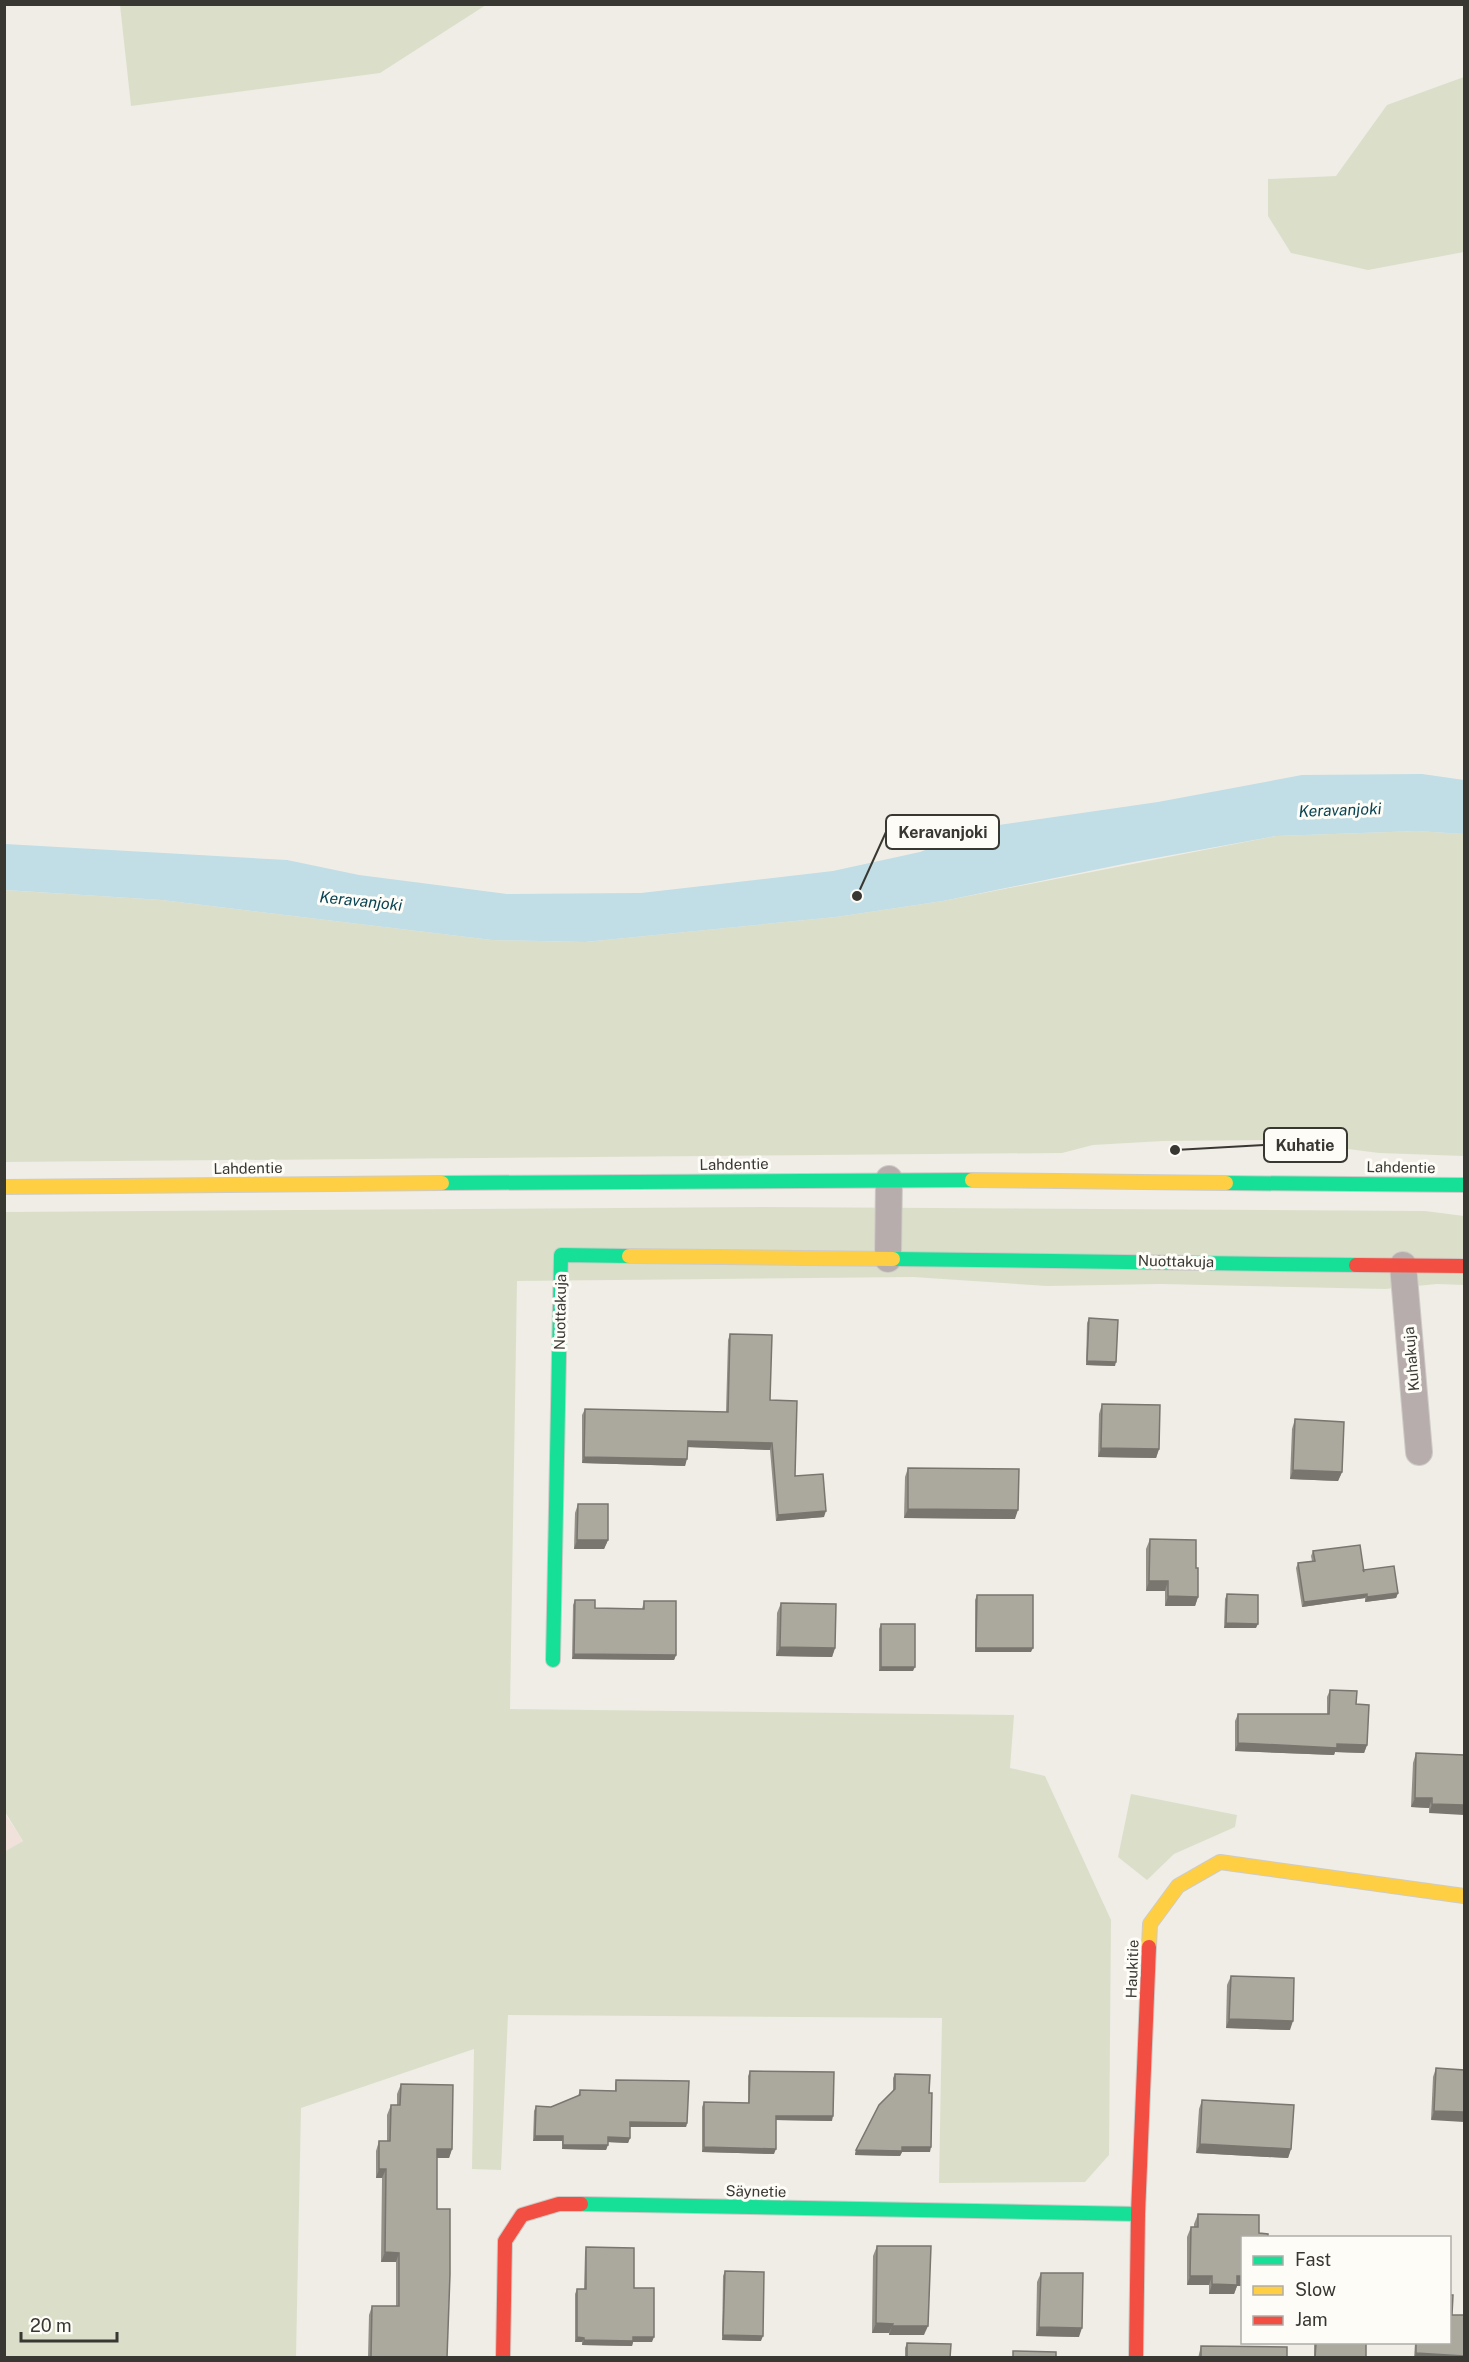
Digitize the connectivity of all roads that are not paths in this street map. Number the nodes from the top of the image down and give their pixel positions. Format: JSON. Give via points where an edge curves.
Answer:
{"nodes":[{"id":1,"x":889,"y":1179,"type":"junction"},
{"id":2,"x":1464,"y":1185,"type":"edge"},
{"id":3,"x":4,"y":1187,"type":"edge"},
{"id":4,"x":888,"y":1259,"type":"junction"},
{"id":5,"x":1403,"y":1265,"type":"junction"},
{"id":6,"x":1464,"y":1266,"type":"edge"},
{"id":7,"x":1419,"y":1452,"type":"dead end"},
{"id":8,"x":553,"y":1660,"type":"dead end"},
{"id":9,"x":1464,"y":1896,"type":"edge"},
{"id":10,"x":1138,"y":2214,"type":"junction"},
{"id":11,"x":503,"y":2358,"type":"edge"},
{"id":12,"x":1136,"y":2358,"type":"edge"}],
"edges":[{"from":1,"to":2,"type":"street","name":"Lahdentie"},
{"from":1,"to":3,"type":"street","name":"Lahdentie"},
{"from":1,"to":4,"type":"street"},
{"from":4,"to":5,"type":"street","name":"Nuottakuja"},
{"from":4,"to":8,"type":"street","name":"Nuottakuja","via":[[561,1255]]},
{"from":5,"to":6,"type":"street","name":"Nuottakuja"},
{"from":5,"to":7,"type":"street","name":"Kuhakuja"},
{"from":9,"to":10,"type":"street","name":"Haukitie","via":[[1220,1862],[1178,1886],[1150,1924]]},
{"from":10,"to":11,"type":"street","name":"Säynetie","via":[[560,2204],[522,2215],[505,2241]]},
{"from":10,"to":12,"type":"street","name":"Haukitie"}]}
